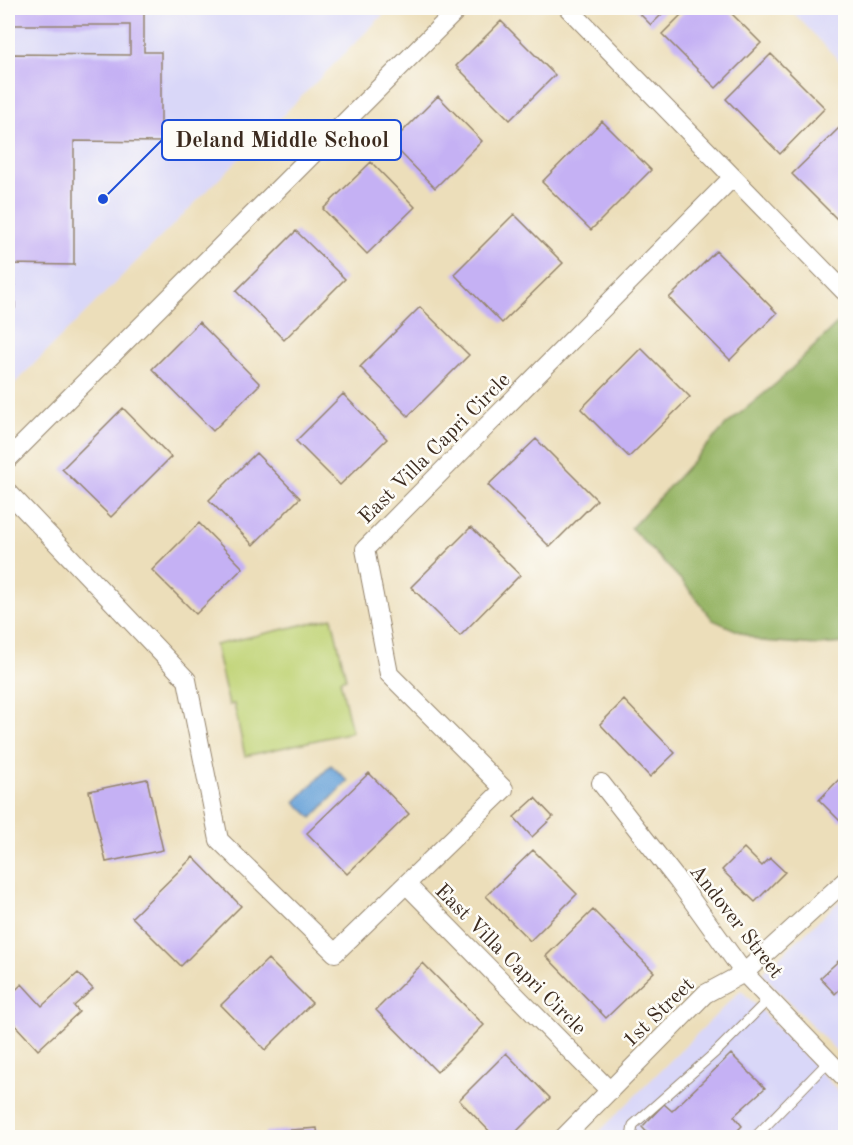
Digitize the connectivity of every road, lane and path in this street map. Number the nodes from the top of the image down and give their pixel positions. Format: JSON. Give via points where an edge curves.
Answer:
{"nodes":[{"id":1,"x":459,"y":8,"type":"edge"},
{"id":2,"x":568,"y":8,"type":"edge"},
{"id":3,"x":733,"y":177,"type":"junction"},
{"id":4,"x":844,"y":291,"type":"dead end"},
{"id":5,"x":8,"y":459,"type":"edge"},
{"id":6,"x":8,"y":492,"type":"edge"},
{"id":7,"x":601,"y":783,"type":"dead end"},
{"id":8,"x":846,"y":880,"type":"edge"},
{"id":9,"x":406,"y":884,"type":"junction"},
{"id":10,"x":744,"y":973,"type":"junction"},
{"id":11,"x":769,"y":999,"type":"junction"},
{"id":12,"x":829,"y":1061,"type":"junction"},
{"id":13,"x":846,"y":1079,"type":"edge"},
{"id":14,"x":610,"y":1091,"type":"junction"},
{"id":15,"x":563,"y":1137,"type":"edge"},
{"id":16,"x":631,"y":1137,"type":"edge"},
{"id":17,"x":754,"y":1137,"type":"edge"}],
"edges":[{"from":1,"to":5,"type":"street"},
{"from":2,"to":3,"type":"street"},
{"from":3,"to":4,"type":"street"},
{"from":3,"to":9,"type":"street","name":"East Villa Capri Circle","via":[[365,549],[389,674],[504,789]]},
{"from":6,"to":9,"type":"street","name":"East Villa Capri Circle","via":[[187,680],[219,840],[335,953]]},
{"from":7,"to":10,"type":"street","name":"Andover Street"},
{"from":8,"to":10,"type":"street","name":"1st Street"},
{"from":9,"to":14,"type":"street","name":"East Villa Capri Circle"},
{"from":10,"to":11,"type":"street","name":"Andover Street"},
{"from":10,"to":14,"type":"street","name":"1st Street","via":[[705,994]]},
{"from":11,"to":12,"type":"street","name":"Andover Street"},
{"from":11,"to":16,"type":"lane","via":[[633,1125]]},
{"from":12,"to":13,"type":"street","name":"Andover Street"},
{"from":12,"to":17,"type":"lane"},
{"from":14,"to":15,"type":"street","name":"1st Street"}]}
